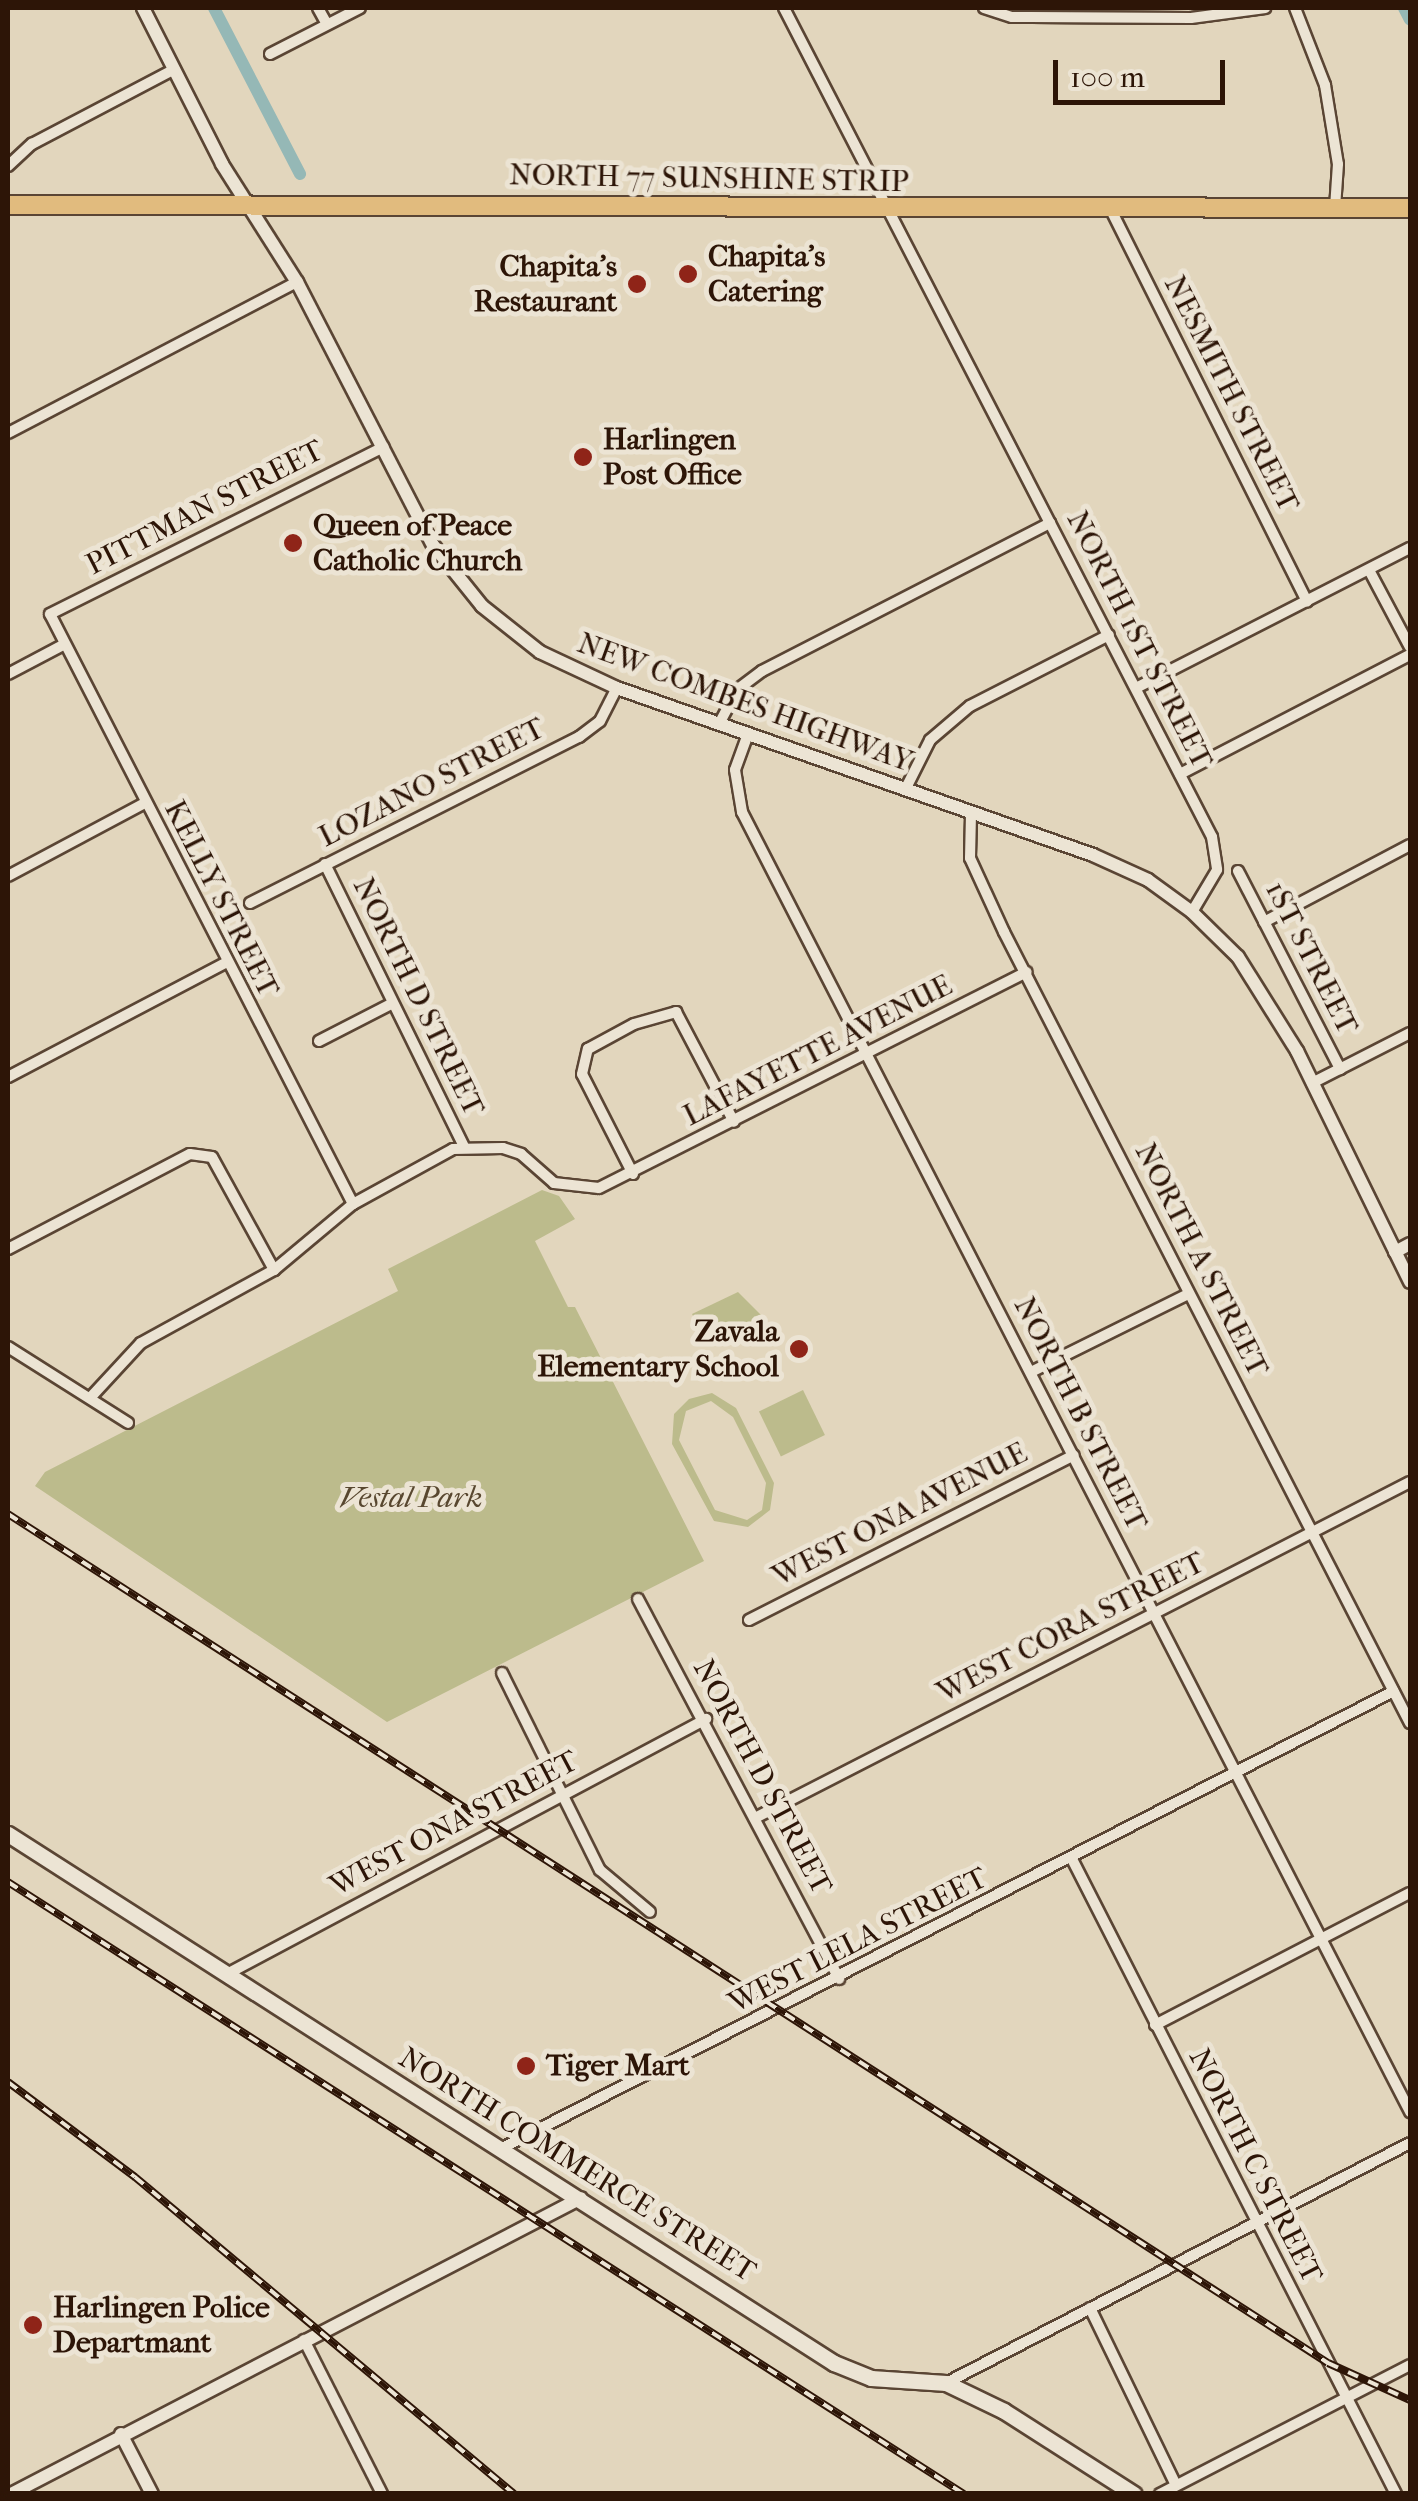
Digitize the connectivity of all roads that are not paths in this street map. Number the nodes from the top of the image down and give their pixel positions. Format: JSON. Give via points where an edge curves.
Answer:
{"nodes":[{"id":1,"x":144,"y":8,"type":"edge"},
{"id":2,"x":318,"y":8,"type":"edge"},
{"id":3,"x":360,"y":8,"type":"edge"},
{"id":4,"x":784,"y":8,"type":"edge"},
{"id":5,"x":984,"y":8,"type":"edge"},
{"id":6,"x":1265,"y":8,"type":"edge"},
{"id":7,"x":1295,"y":8,"type":"edge"},
{"id":8,"x":327,"y":24,"type":"junction"},
{"id":9,"x":270,"y":54,"type":"dead end"},
{"id":10,"x":175,"y":69,"type":"junction"},
{"id":11,"x":8,"y":166,"type":"edge"},
{"id":12,"x":249,"y":202,"type":"junction"},
{"id":13,"x":8,"y":205,"type":"edge"},
{"id":14,"x":1110,"y":208,"type":"junction"},
{"id":15,"x":1336,"y":208,"type":"junction"},
{"id":16,"x":1410,"y":208,"type":"edge"},
{"id":17,"x":889,"y":209,"type":"junction"},
{"id":18,"x":297,"y":282,"type":"junction"},
{"id":19,"x":8,"y":433,"type":"edge"},
{"id":20,"x":383,"y":447,"type":"junction"},
{"id":21,"x":1050,"y":524,"type":"junction"},
{"id":22,"x":1410,"y":548,"type":"edge"},
{"id":23,"x":1368,"y":570,"type":"junction"},
{"id":24,"x":1307,"y":601,"type":"junction"},
{"id":25,"x":50,"y":614,"type":"joint"},
{"id":26,"x":1109,"y":635,"type":"junction"},
{"id":27,"x":63,"y":645,"type":"junction"},
{"id":28,"x":1410,"y":647,"type":"edge"},
{"id":29,"x":1410,"y":655,"type":"edge"},
{"id":30,"x":8,"y":674,"type":"edge"},
{"id":31,"x":617,"y":688,"type":"junction"},
{"id":32,"x":1136,"y":688,"type":"junction"},
{"id":33,"x":719,"y":724,"type":"junction"},
{"id":34,"x":748,"y":734,"type":"junction"},
{"id":35,"x":1180,"y":774,"type":"junction"},
{"id":36,"x":905,"y":790,"type":"junction"},
{"id":37,"x":143,"y":804,"type":"junction"},
{"id":38,"x":971,"y":814,"type":"junction"},
{"id":39,"x":1410,"y":846,"type":"edge"},
{"id":40,"x":325,"y":864,"type":"junction"},
{"id":41,"x":1238,"y":871,"type":"dead end"},
{"id":42,"x":8,"y":876,"type":"edge"},
{"id":43,"x":250,"y":903,"type":"dead end"},
{"id":44,"x":1192,"y":912,"type":"junction"},
{"id":45,"x":1264,"y":922,"type":"junction"},
{"id":46,"x":224,"y":963,"type":"junction"},
{"id":47,"x":1027,"y":972,"type":"junction"},
{"id":48,"x":391,"y":1004,"type":"junction"},
{"id":49,"x":1410,"y":1032,"type":"edge"},
{"id":50,"x":319,"y":1041,"type":"dead end"},
{"id":51,"x":868,"y":1054,"type":"junction"},
{"id":52,"x":1340,"y":1069,"type":"junction"},
{"id":53,"x":8,"y":1077,"type":"edge"},
{"id":54,"x":1312,"y":1083,"type":"junction"},
{"id":55,"x":734,"y":1122,"type":"junction"},
{"id":56,"x":464,"y":1148,"type":"junction"},
{"id":57,"x":633,"y":1174,"type":"junction"},
{"id":58,"x":353,"y":1204,"type":"junction"},
{"id":59,"x":1410,"y":1244,"type":"edge"},
{"id":60,"x":8,"y":1248,"type":"edge"},
{"id":61,"x":1395,"y":1252,"type":"junction"},
{"id":62,"x":274,"y":1270,"type":"junction"},
{"id":63,"x":1410,"y":1282,"type":"edge"},
{"id":64,"x":1188,"y":1294,"type":"junction"},
{"id":65,"x":8,"y":1347,"type":"edge"},
{"id":66,"x":1031,"y":1372,"type":"junction"},
{"id":67,"x":90,"y":1398,"type":"junction"},
{"id":68,"x":128,"y":1423,"type":"dead end"},
{"id":69,"x":1074,"y":1455,"type":"junction"},
{"id":70,"x":1410,"y":1482,"type":"edge"},
{"id":71,"x":1313,"y":1532,"type":"junction"},
{"id":72,"x":638,"y":1599,"type":"dead end"},
{"id":73,"x":1154,"y":1613,"type":"junction"},
{"id":74,"x":748,"y":1620,"type":"dead end"},
{"id":75,"x":502,"y":1672,"type":"dead end"},
{"id":76,"x":1394,"y":1690,"type":"junction"},
{"id":77,"x":706,"y":1720,"type":"junction"},
{"id":78,"x":1410,"y":1723,"type":"edge"},
{"id":79,"x":1236,"y":1773,"type":"junction"},
{"id":80,"x":564,"y":1794,"type":"junction"},
{"id":81,"x":755,"y":1818,"type":"junction"},
{"id":82,"x":8,"y":1834,"type":"edge"},
{"id":83,"x":1072,"y":1859,"type":"junction"},
{"id":84,"x":1410,"y":1893,"type":"edge"},
{"id":85,"x":650,"y":1912,"type":"dead end"},
{"id":86,"x":1322,"y":1939,"type":"junction"},
{"id":87,"x":226,"y":1974,"type":"junction"},
{"id":88,"x":839,"y":1979,"type":"junction"},
{"id":89,"x":1155,"y":2025,"type":"junction"},
{"id":90,"x":1410,"y":2112,"type":"edge"},
{"id":91,"x":1410,"y":2142,"type":"edge"},
{"id":92,"x":500,"y":2149,"type":"junction"},
{"id":93,"x":580,"y":2198,"type":"junction"},
{"id":94,"x":1256,"y":2223,"type":"junction"},
{"id":95,"x":1090,"y":2308,"type":"junction"},
{"id":96,"x":304,"y":2340,"type":"junction"},
{"id":97,"x":1410,"y":2366,"type":"edge"},
{"id":98,"x":946,"y":2382,"type":"junction"},
{"id":99,"x":1346,"y":2398,"type":"junction"},
{"id":100,"x":121,"y":2434,"type":"junction"},
{"id":101,"x":1176,"y":2485,"type":"junction"},
{"id":102,"x":11,"y":2494,"type":"edge"},
{"id":103,"x":152,"y":2494,"type":"edge"},
{"id":104,"x":382,"y":2494,"type":"edge"},
{"id":105,"x":1134,"y":2494,"type":"edge"},
{"id":106,"x":1160,"y":2494,"type":"edge"},
{"id":107,"x":1396,"y":2494,"type":"edge"}],
"edges":[{"from":1,"to":10,"type":"street","name":"NEW COMBES HIGHWAY"},
{"from":2,"to":8,"type":"street"},
{"from":3,"to":8,"type":"street"},
{"from":4,"to":17,"type":"street","name":"NORTH 1ST STREET"},
{"from":5,"to":6,"type":"street","via":[[1012,17],[1191,18]]},
{"from":7,"to":15,"type":"street","via":[[1325,85],[1338,164]]},
{"from":8,"to":9,"type":"street"},
{"from":10,"to":11,"type":"street","via":[[32,144]]},
{"from":10,"to":12,"type":"street","name":"NEW COMBES HIGHWAY","via":[[222,164]]},
{"from":12,"to":13,"type":"main road","name":"NORTH 77 SUNSHINE STRIP"},
{"from":12,"to":17,"type":"main road","name":"NORTH 77 SUNSHINE STRIP"},
{"from":12,"to":18,"type":"street","name":"NEW COMBES HIGHWAY"},
{"from":14,"to":15,"type":"main road","name":"NORTH 77 SUNSHINE STRIP"},
{"from":14,"to":17,"type":"main road","name":"NORTH 77 SUNSHINE STRIP"},
{"from":14,"to":24,"type":"street","name":"NESMITH STREET"},
{"from":15,"to":16,"type":"main road","name":"NORTH 77 SUNSHINE STRIP"},
{"from":17,"to":21,"type":"street","name":"NORTH 1ST STREET"},
{"from":18,"to":19,"type":"street"},
{"from":18,"to":20,"type":"street","name":"NEW COMBES HIGHWAY"},
{"from":20,"to":25,"type":"street","name":"PITTMAN STREET"},
{"from":20,"to":31,"type":"street","name":"NEW COMBES HIGHWAY","via":[[433,545],[482,606],[540,652]]},
{"from":21,"to":26,"type":"street","name":"NORTH 1ST STREET"},
{"from":21,"to":33,"type":"street","via":[[762,671],[734,693]]},
{"from":22,"to":23,"type":"street"},
{"from":23,"to":24,"type":"street"},
{"from":23,"to":28,"type":"street"},
{"from":24,"to":32,"type":"street"},
{"from":25,"to":27,"type":"street","name":"KELLY STREET"},
{"from":26,"to":32,"type":"street","name":"NORTH 1ST STREET"},
{"from":26,"to":36,"type":"street","via":[[970,706],[930,740]]},
{"from":27,"to":30,"type":"street"},
{"from":27,"to":37,"type":"street","name":"KELLY STREET"},
{"from":29,"to":35,"type":"street"},
{"from":31,"to":33,"type":"street","name":"NEW COMBES HIGHWAY"},
{"from":31,"to":40,"type":"street","name":"LOZANO STREET","via":[[600,722],[579,737]]},
{"from":32,"to":35,"type":"street","name":"NORTH 1ST STREET"},
{"from":33,"to":34,"type":"street","name":"NEW COMBES HIGHWAY"},
{"from":34,"to":36,"type":"street","name":"NEW COMBES HIGHWAY"},
{"from":34,"to":51,"type":"street","name":"NORTH B STREET","via":[[735,770],[742,812]]},
{"from":35,"to":44,"type":"street","name":"NORTH 1ST STREET","via":[[1218,856],[1215,877]]},
{"from":36,"to":38,"type":"street","name":"NEW COMBES HIGHWAY"},
{"from":37,"to":42,"type":"street"},
{"from":37,"to":46,"type":"street","name":"KELLY STREET"},
{"from":38,"to":44,"type":"street","name":"NEW COMBES HIGHWAY","via":[[1112,862]]},
{"from":38,"to":47,"type":"street","name":"NORTH A STREET","via":[[970,858]]},
{"from":39,"to":45,"type":"street"},
{"from":40,"to":43,"type":"street","name":"LOZANO STREET"},
{"from":40,"to":48,"type":"street","name":"NORTH D STREET"},
{"from":41,"to":45,"type":"street","name":"1ST STREET"},
{"from":44,"to":54,"type":"street","via":[[1238,957]]},
{"from":45,"to":52,"type":"street","name":"1ST STREET"},
{"from":46,"to":53,"type":"street"},
{"from":46,"to":58,"type":"street","name":"KELLY STREET"},
{"from":47,"to":51,"type":"street","name":"LAFAYETTE AVENUE"},
{"from":47,"to":64,"type":"street","name":"NORTH A STREET"},
{"from":48,"to":50,"type":"street"},
{"from":48,"to":56,"type":"street","name":"NORTH D STREET"},
{"from":49,"to":52,"type":"street"},
{"from":51,"to":55,"type":"street","name":"LAFAYETTE AVENUE"},
{"from":51,"to":66,"type":"street","name":"NORTH B STREET"},
{"from":52,"to":54,"type":"street"},
{"from":54,"to":61,"type":"street"},
{"from":55,"to":57,"type":"street","name":"LAFAYETTE AVENUE"},
{"from":55,"to":57,"type":"street","via":[[676,1012],[634,1024],[588,1049],[582,1074]]},
{"from":56,"to":57,"type":"street","name":"NORTH D STREET","via":[[521,1154],[544,1177],[576,1189]]},
{"from":56,"to":58,"type":"street"},
{"from":58,"to":62,"type":"street"},
{"from":59,"to":61,"type":"street"},
{"from":60,"to":62,"type":"street","via":[[190,1154],[212,1157]]},
{"from":61,"to":63,"type":"street"},
{"from":62,"to":67,"type":"street","via":[[141,1343]]},
{"from":64,"to":66,"type":"street"},
{"from":64,"to":71,"type":"street","name":"NORTH A STREET"},
{"from":65,"to":67,"type":"street"},
{"from":66,"to":69,"type":"street","name":"NORTH B STREET"},
{"from":67,"to":68,"type":"street"},
{"from":69,"to":73,"type":"street","name":"NORTH B STREET"},
{"from":69,"to":74,"type":"street","name":"WEST ONA AVENUE"},
{"from":70,"to":71,"type":"street","name":"WEST CORA STREET"},
{"from":71,"to":73,"type":"street","name":"WEST CORA STREET"},
{"from":71,"to":76,"type":"street","name":"NORTH A STREET"},
{"from":72,"to":77,"type":"street","name":"NORTH D STREET"},
{"from":73,"to":79,"type":"street","name":"NORTH B STREET"},
{"from":73,"to":81,"type":"street","name":"WEST CORA STREET"},
{"from":75,"to":80,"type":"street"},
{"from":76,"to":78,"type":"street","name":"NORTH A STREET"},
{"from":76,"to":79,"type":"street","name":"WEST LELA STREET"},
{"from":77,"to":80,"type":"street","name":"WEST ONA STREET"},
{"from":77,"to":81,"type":"street","name":"NORTH D STREET"},
{"from":79,"to":83,"type":"street","name":"WEST LELA STREET"},
{"from":79,"to":86,"type":"street","name":"NORTH B STREET"},
{"from":80,"to":85,"type":"street","via":[[600,1870]]},
{"from":80,"to":87,"type":"street","name":"WEST ONA STREET"},
{"from":81,"to":88,"type":"street","name":"NORTH D STREET"},
{"from":82,"to":87,"type":"main road","name":"NORTH COMMERCE STREET"},
{"from":83,"to":88,"type":"street","name":"WEST LELA STREET"},
{"from":83,"to":89,"type":"street","name":"NORTH C STREET"},
{"from":84,"to":86,"type":"street"},
{"from":86,"to":89,"type":"street"},
{"from":86,"to":90,"type":"street","name":"NORTH B STREET"},
{"from":87,"to":92,"type":"main road","name":"NORTH COMMERCE STREET"},
{"from":88,"to":92,"type":"street","name":"WEST LELA STREET"},
{"from":89,"to":94,"type":"street","name":"NORTH C STREET"},
{"from":91,"to":94,"type":"street"},
{"from":92,"to":93,"type":"main road","name":"NORTH COMMERCE STREET"},
{"from":93,"to":96,"type":"street"},
{"from":93,"to":98,"type":"main road","name":"NORTH COMMERCE STREET","via":[[834,2362],[872,2378]]},
{"from":94,"to":95,"type":"street"},
{"from":94,"to":99,"type":"street","name":"NORTH C STREET"},
{"from":95,"to":98,"type":"street"},
{"from":95,"to":101,"type":"street"},
{"from":96,"to":100,"type":"street"},
{"from":96,"to":104,"type":"street"},
{"from":97,"to":99,"type":"street"},
{"from":98,"to":105,"type":"main road","name":"NORTH COMMERCE STREET"},
{"from":99,"to":101,"type":"street"},
{"from":99,"to":107,"type":"street","name":"NORTH C STREET"},
{"from":100,"to":102,"type":"street"},
{"from":100,"to":103,"type":"street"},
{"from":101,"to":106,"type":"street"}]}
